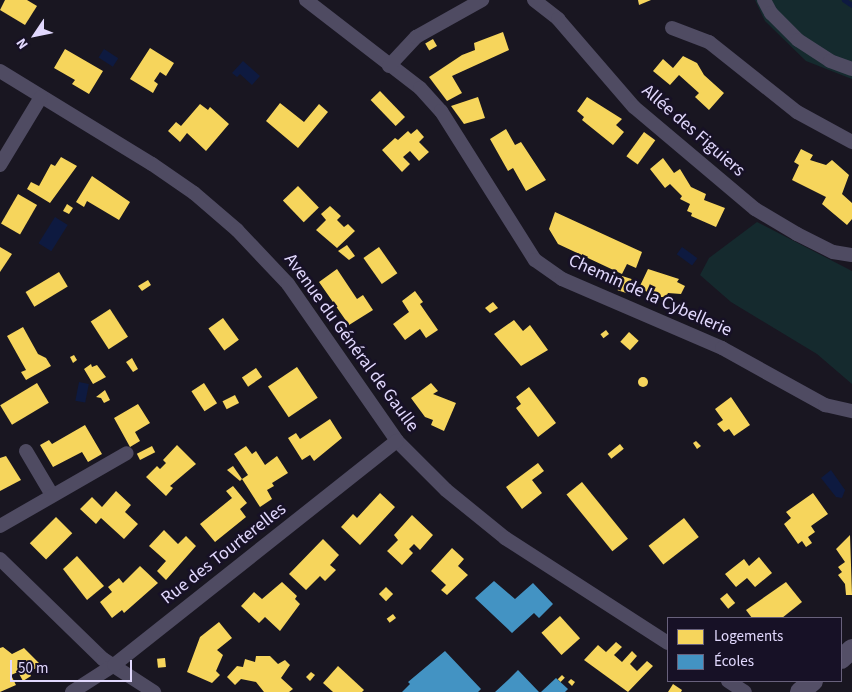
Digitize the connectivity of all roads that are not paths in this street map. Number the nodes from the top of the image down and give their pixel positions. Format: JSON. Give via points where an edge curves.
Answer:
{"nodes":[{"id":1,"x":306,"y":0,"type":"edge"},
{"id":2,"x":482,"y":0,"type":"edge"},
{"id":3,"x":534,"y":0,"type":"edge"},
{"id":4,"x":764,"y":0,"type":"edge"},
{"id":5,"x":672,"y":28,"type":"dead end"},
{"id":6,"x":389,"y":66,"type":"junction"},
{"id":7,"x":852,"y":69,"type":"edge"},
{"id":8,"x":0,"y":71,"type":"edge"},
{"id":9,"x":41,"y":97,"type":"junction"},
{"id":10,"x":852,"y":142,"type":"edge"},
{"id":11,"x":0,"y":165,"type":"edge"},
{"id":12,"x":852,"y":255,"type":"edge"},
{"id":13,"x":852,"y":410,"type":"edge"},
{"id":14,"x":398,"y":441,"type":"junction"},
{"id":15,"x":26,"y":451,"type":"dead end"},
{"id":16,"x":127,"y":452,"type":"dead end"},
{"id":17,"x":52,"y":496,"type":"junction"},
{"id":18,"x":0,"y":526,"type":"edge"},
{"id":19,"x":0,"y":559,"type":"edge"},
{"id":20,"x":667,"y":641,"type":"edge"},
{"id":21,"x":852,"y":649,"type":"edge"},
{"id":22,"x":842,"y":657,"type":"edge"},
{"id":23,"x":114,"y":665,"type":"junction"},
{"id":24,"x":730,"y":682,"type":"edge"},
{"id":25,"x":813,"y":682,"type":"edge"},
{"id":26,"x":72,"y":692,"type":"edge"},
{"id":27,"x":154,"y":692,"type":"edge"},
{"id":28,"x":745,"y":692,"type":"edge"},
{"id":29,"x":800,"y":692,"type":"edge"}],
"edges":[{"from":1,"to":6,"type":"street","name":"Chemin de la Cybellerie"},
{"from":2,"to":6,"type":"street","via":[[416,37]]},
{"from":3,"to":12,"type":"street","name":"Allée des Figuiers","via":[[558,18],[634,108],[755,208],[804,238],[833,252]]},
{"from":4,"to":7,"type":"street","via":[[771,13],[798,40],[830,61]]},
{"from":5,"to":10,"type":"street","via":[[710,42],[796,112]]},
{"from":6,"to":13,"type":"street","name":"Chemin de la Cybellerie","via":[[420,88],[441,111],[535,260],[562,279],[714,344],[825,405]]},
{"from":8,"to":9,"type":"street","name":"Avenue du Général de Gaulle"},
{"from":9,"to":11,"type":"street"},
{"from":9,"to":14,"type":"street","name":"Avenue du Général de Gaulle","via":[[152,164],[194,193],[238,230],[288,284]]},
{"from":14,"to":20,"type":"street","name":"Avenue du Général de Gaulle","via":[[476,516]]},
{"from":14,"to":23,"type":"street","name":"Rue des Tourterelles"},
{"from":15,"to":17,"type":"street"},
{"from":16,"to":17,"type":"street"},
{"from":17,"to":18,"type":"street"},
{"from":19,"to":23,"type":"street","via":[[103,659]]},
{"from":21,"to":22,"type":"street"},
{"from":23,"to":26,"type":"street","name":"Rue des Tourterelles"},
{"from":23,"to":27,"type":"street"},
{"from":24,"to":28,"type":"street"},
{"from":25,"to":29,"type":"street"}]}
